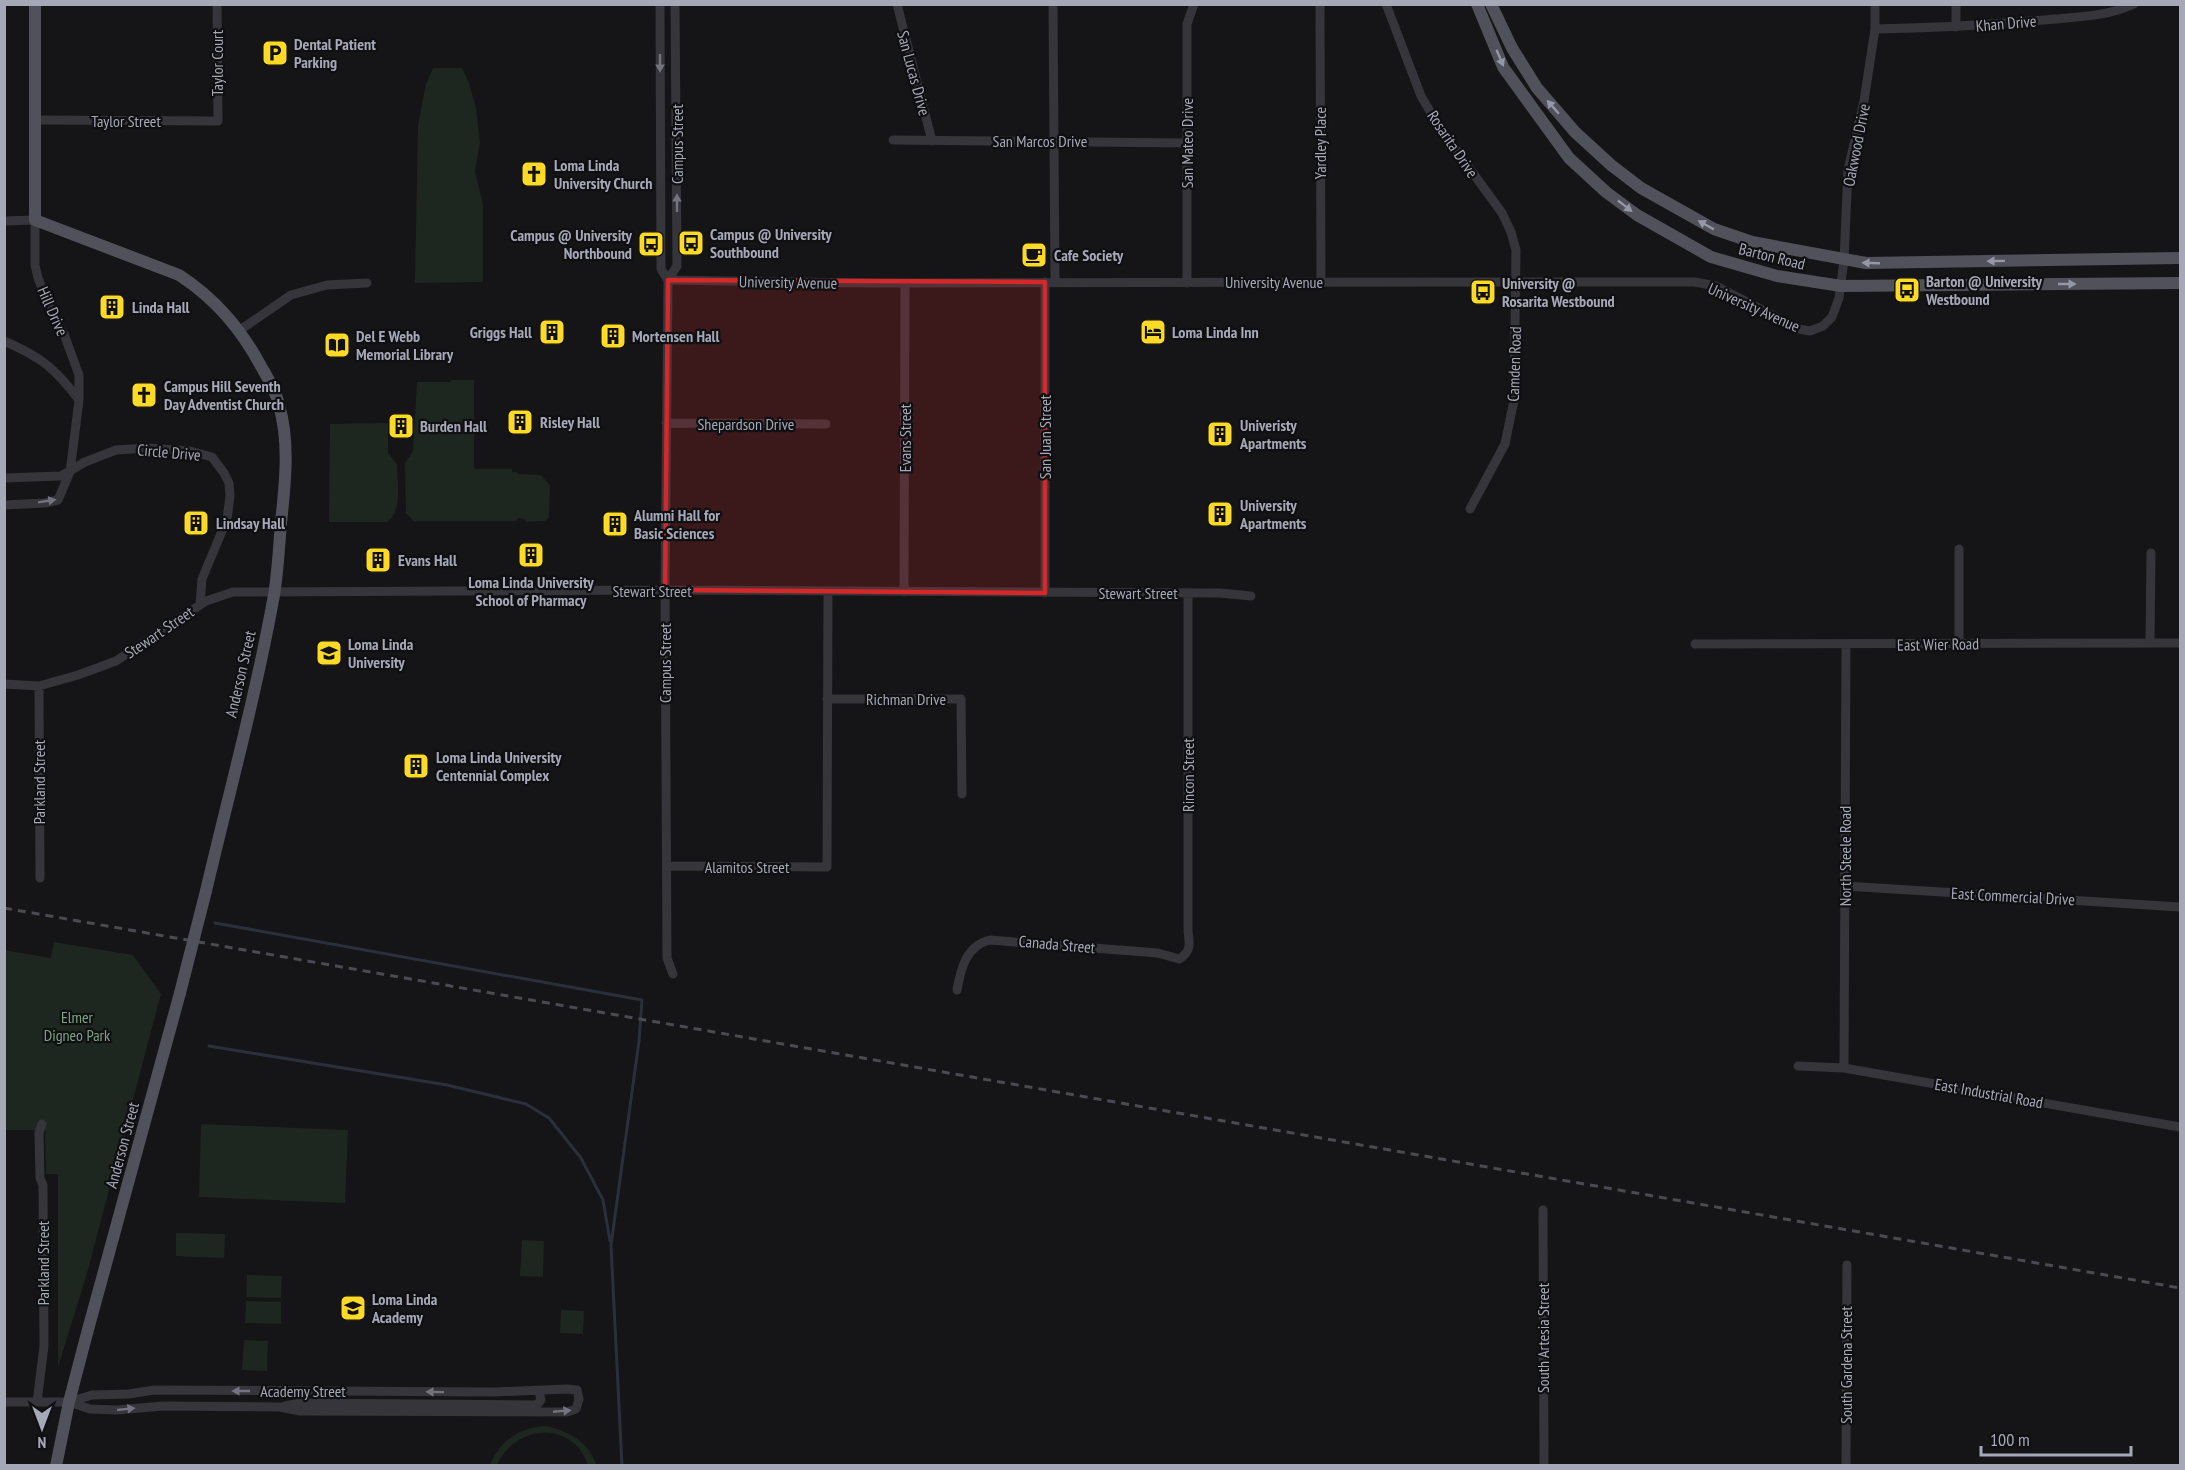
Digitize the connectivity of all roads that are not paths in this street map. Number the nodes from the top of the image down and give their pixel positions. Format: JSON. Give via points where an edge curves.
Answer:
{"nodes":[{"id":1,"x":35,"y":4,"type":"edge"},
{"id":2,"x":217,"y":4,"type":"edge"},
{"id":3,"x":660,"y":4,"type":"edge"},
{"id":4,"x":675,"y":4,"type":"edge"},
{"id":5,"x":897,"y":4,"type":"edge"},
{"id":6,"x":1053,"y":4,"type":"edge"},
{"id":7,"x":1194,"y":4,"type":"edge"},
{"id":8,"x":1320,"y":4,"type":"edge"},
{"id":9,"x":1386,"y":4,"type":"edge"},
{"id":10,"x":1477,"y":4,"type":"edge"},
{"id":11,"x":1491,"y":4,"type":"edge"},
{"id":12,"x":1875,"y":4,"type":"edge"},
{"id":13,"x":1956,"y":4,"type":"edge"},
{"id":14,"x":2134,"y":4,"type":"edge"},
{"id":15,"x":1956,"y":27,"type":"junction"},
{"id":16,"x":1875,"y":29,"type":"junction"},
{"id":17,"x":35,"y":120,"type":"junction"},
{"id":18,"x":218,"y":121,"type":"joint"},
{"id":19,"x":892,"y":140,"type":"dead end"},
{"id":20,"x":932,"y":141,"type":"junction"},
{"id":21,"x":1054,"y":142,"type":"junction"},
{"id":22,"x":1187,"y":143,"type":"junction"},
{"id":23,"x":35,"y":220,"type":"junction"},
{"id":24,"x":4,"y":221,"type":"edge"},
{"id":25,"x":2181,"y":258,"type":"edge"},
{"id":26,"x":1844,"y":260,"type":"junction"},
{"id":27,"x":668,"y":280,"type":"junction"},
{"id":28,"x":1517,"y":280,"type":"junction"},
{"id":29,"x":1050,"y":282,"type":"junction"},
{"id":30,"x":1321,"y":282,"type":"junction"},
{"id":31,"x":367,"y":283,"type":"dead end"},
{"id":32,"x":904,"y":283,"type":"junction"},
{"id":33,"x":1187,"y":283,"type":"junction"},
{"id":34,"x":2181,"y":283,"type":"edge"},
{"id":35,"x":1841,"y":286,"type":"junction"},
{"id":36,"x":240,"y":330,"type":"junction"},
{"id":37,"x":4,"y":341,"type":"edge"},
{"id":38,"x":79,"y":400,"type":"junction"},
{"id":39,"x":666,"y":423,"type":"junction"},
{"id":40,"x":825,"y":424,"type":"dead end"},
{"id":41,"x":70,"y":472,"type":"junction"},
{"id":42,"x":4,"y":478,"type":"edge"},
{"id":43,"x":4,"y":505,"type":"edge"},
{"id":44,"x":1470,"y":509,"type":"dead end"},
{"id":45,"x":1959,"y":549,"type":"dead end"},
{"id":46,"x":2151,"y":553,"type":"dead end"},
{"id":47,"x":665,"y":590,"type":"junction"},
{"id":48,"x":274,"y":592,"type":"junction"},
{"id":49,"x":828,"y":592,"type":"junction"},
{"id":50,"x":904,"y":592,"type":"junction"},
{"id":51,"x":1045,"y":593,"type":"junction"},
{"id":52,"x":1188,"y":593,"type":"junction"},
{"id":53,"x":1251,"y":596,"type":"dead end"},
{"id":54,"x":200,"y":605,"type":"junction"},
{"id":55,"x":1959,"y":643,"type":"junction"},
{"id":56,"x":2150,"y":643,"type":"junction"},
{"id":57,"x":2181,"y":643,"type":"edge"},
{"id":58,"x":1695,"y":644,"type":"dead end"},
{"id":59,"x":1846,"y":645,"type":"junction"},
{"id":60,"x":4,"y":684,"type":"edge"},
{"id":61,"x":39,"y":686,"type":"junction"},
{"id":62,"x":827,"y":699,"type":"junction"},
{"id":63,"x":962,"y":794,"type":"dead end"},
{"id":64,"x":667,"y":866,"type":"junction"},
{"id":65,"x":40,"y":878,"type":"dead end"},
{"id":66,"x":1845,"y":886,"type":"junction"},
{"id":67,"x":2181,"y":907,"type":"edge"},
{"id":68,"x":1186,"y":955,"type":"joint"},
{"id":69,"x":673,"y":974,"type":"dead end"},
{"id":70,"x":957,"y":990,"type":"dead end"},
{"id":71,"x":1798,"y":1066,"type":"dead end"},
{"id":72,"x":1844,"y":1068,"type":"junction"},
{"id":73,"x":42,"y":1124,"type":"dead end"},
{"id":74,"x":2181,"y":1127,"type":"edge"},
{"id":75,"x":1543,"y":1210,"type":"dead end"},
{"id":76,"x":1847,"y":1265,"type":"dead end"},
{"id":77,"x":539,"y":1391,"type":"junction"},
{"id":78,"x":4,"y":1402,"type":"edge"},
{"id":79,"x":37,"y":1402,"type":"junction"},
{"id":80,"x":69,"y":1402,"type":"junction"},
{"id":81,"x":280,"y":1407,"type":"junction"},
{"id":82,"x":56,"y":1466,"type":"edge"},
{"id":83,"x":1544,"y":1466,"type":"edge"},
{"id":84,"x":1846,"y":1466,"type":"edge"}],
"edges":[{"from":1,"to":17,"type":"main road"},
{"from":2,"to":18,"type":"street","name":"Taylor Court"},
{"from":3,"to":27,"type":"street","name":"Campus Street","one_way":true,"via":[[661,269]]},
{"from":27,"to":4,"type":"street","name":"Campus Street","one_way":true,"via":[[677,266]]},
{"from":5,"to":20,"type":"street","name":"San Lucas Drive"},
{"from":6,"to":21,"type":"street","name":"San Juan Street"},
{"from":7,"to":22,"type":"street","name":"San Mateo Drive","via":[[1187,24]]},
{"from":8,"to":30,"type":"street","name":"Yardley Place"},
{"from":9,"to":28,"type":"street","name":"Rosarita Drive","via":[[1421,96],[1502,213],[1516,250]]},
{"from":10,"to":35,"type":"main road","name":"Barton Road","one_way":true,"via":[[1503,67],[1569,158],[1613,198],[1711,257],[1777,276]]},
{"from":26,"to":11,"type":"main road","name":"Barton Road","one_way":true,"via":[[1752,242],[1714,229],[1641,188],[1575,132],[1537,88]]},
{"from":12,"to":16,"type":"street","name":"Oakwood Drive"},
{"from":13,"to":15,"type":"street"},
{"from":14,"to":15,"type":"street","name":"Khan Drive","via":[[2123,10],[2082,16]]},
{"from":15,"to":16,"type":"street","name":"Khan Drive"},
{"from":16,"to":26,"type":"street","name":"Oakwood Drive","via":[[1848,170]]},
{"from":17,"to":18,"type":"street","name":"Taylor Street"},
{"from":17,"to":23,"type":"main road"},
{"from":19,"to":20,"type":"street","name":"San Marcos Drive"},
{"from":20,"to":21,"type":"street","name":"San Marcos Drive"},
{"from":21,"to":22,"type":"street","name":"San Marcos Drive"},
{"from":21,"to":29,"type":"street","name":"San Juan Street"},
{"from":22,"to":33,"type":"street","name":"San Mateo Drive"},
{"from":23,"to":24,"type":"street"},
{"from":23,"to":36,"type":"main road","name":"Anderson Street","via":[[179,275],[212,300]]},
{"from":23,"to":38,"type":"street","name":"Hill Drive","via":[[38,278],[79,375]]},
{"from":25,"to":26,"type":"main road","name":"Barton Road","one_way":true,"via":[[1898,263]]},
{"from":26,"to":35,"type":"street","name":"Oakwood Drive"},
{"from":27,"to":32,"type":"street","name":"University Avenue"},
{"from":27,"to":39,"type":"street","name":"Campus Street"},
{"from":28,"to":30,"type":"street","name":"University Avenue"},
{"from":28,"to":35,"type":"street","name":"University Avenue","via":[[1695,282],[1716,286],[1810,331],[1833,317]]},
{"from":28,"to":44,"type":"street","name":"Camden Road","via":[[1515,400],[1505,444]]},
{"from":29,"to":32,"type":"street","name":"University Avenue"},
{"from":29,"to":33,"type":"street","name":"University Avenue"},
{"from":29,"to":51,"type":"street","name":"San Juan Street"},
{"from":30,"to":33,"type":"street","name":"University Avenue"},
{"from":31,"to":36,"type":"street","via":[[327,285],[291,295]]},
{"from":32,"to":50,"type":"street","name":"Evans Street"},
{"from":35,"to":34,"type":"main road","name":"Barton Road","one_way":true},
{"from":36,"to":48,"type":"main road","name":"Anderson Street","via":[[275,392],[286,441]]},
{"from":37,"to":38,"type":"street","via":[[53,368]]},
{"from":38,"to":41,"type":"street"},
{"from":39,"to":40,"type":"street","name":"Shepardson Drive"},
{"from":39,"to":47,"type":"street","name":"Campus Street"},
{"from":41,"to":42,"type":"street","name":"Circle Drive","via":[[61,476]]},
{"from":43,"to":41,"type":"street","one_way":true,"via":[[58,500]]},
{"from":41,"to":54,"type":"street","name":"Circle Drive","via":[[116,450],[190,451],[212,457],[218,463],[229,483],[229,508],[202,579]]},
{"from":45,"to":55,"type":"street"},
{"from":46,"to":56,"type":"street"},
{"from":47,"to":48,"type":"street","name":"Stewart Street"},
{"from":47,"to":49,"type":"street","name":"Stewart Street"},
{"from":47,"to":64,"type":"street","name":"Campus Street"},
{"from":48,"to":54,"type":"street","name":"Stewart Street","via":[[233,592]]},
{"from":48,"to":80,"type":"main road","name":"Anderson Street","bridge":true,"via":[[206,891]]},
{"from":49,"to":50,"type":"street","name":"Stewart Street"},
{"from":49,"to":62,"type":"street"},
{"from":50,"to":51,"type":"street","name":"Stewart Street"},
{"from":51,"to":52,"type":"street","name":"Stewart Street"},
{"from":52,"to":53,"type":"street","name":"Stewart Street"},
{"from":52,"to":68,"type":"street","name":"Rincon Street","via":[[1190,947]]},
{"from":54,"to":61,"type":"street","name":"Stewart Street","via":[[116,661]]},
{"from":55,"to":56,"type":"street","name":"East Wier Road"},
{"from":55,"to":59,"type":"street","name":"East Wier Road"},
{"from":56,"to":57,"type":"street","name":"East Wier Road"},
{"from":58,"to":59,"type":"street","name":"East Wier Road"},
{"from":59,"to":66,"type":"street","name":"North Steele Road"},
{"from":60,"to":61,"type":"street","name":"Stewart Street"},
{"from":61,"to":65,"type":"street","name":"Parkland Street"},
{"from":62,"to":63,"type":"street","name":"Richman Drive","via":[[961,699]]},
{"from":62,"to":64,"type":"street","name":"Alamitos Street","via":[[827,867]]},
{"from":64,"to":69,"type":"street","name":"Campus Street","via":[[667,958]]},
{"from":66,"to":67,"type":"street","name":"East Commercial Drive"},
{"from":66,"to":72,"type":"street","name":"North Steele Road"},
{"from":68,"to":70,"type":"street","name":"Canada Street","via":[[1179,959],[1158,953],[990,940],[968,955]]},
{"from":71,"to":72,"type":"street","name":"East Industrial Road"},
{"from":72,"to":74,"type":"street","name":"East Industrial Road"},
{"from":73,"to":79,"type":"street","name":"Parkland Street","via":[[39,1133],[44,1346]]},
{"from":75,"to":83,"type":"street","name":"South Artesia Street"},
{"from":76,"to":84,"type":"street","name":"South Gardena Street"},
{"from":77,"to":80,"type":"street","name":"Academy Street","one_way":true,"via":[[154,1390],[92,1395]]},
{"from":77,"to":81,"type":"street","name":"Academy Street","via":[[542,1400],[537,1405],[300,1403]]},
{"from":81,"to":77,"type":"street","name":"Academy Street","one_way":true,"via":[[300,1411],[576,1409],[577,1390]]},
{"from":78,"to":79,"type":"street","name":"Academy Street"},
{"from":79,"to":80,"type":"street","name":"Academy Street"},
{"from":80,"to":81,"type":"street","name":"Academy Street","one_way":true,"via":[[90,1409],[117,1410],[163,1406]]},
{"from":80,"to":82,"type":"main road","name":"Anderson Street"}]}
